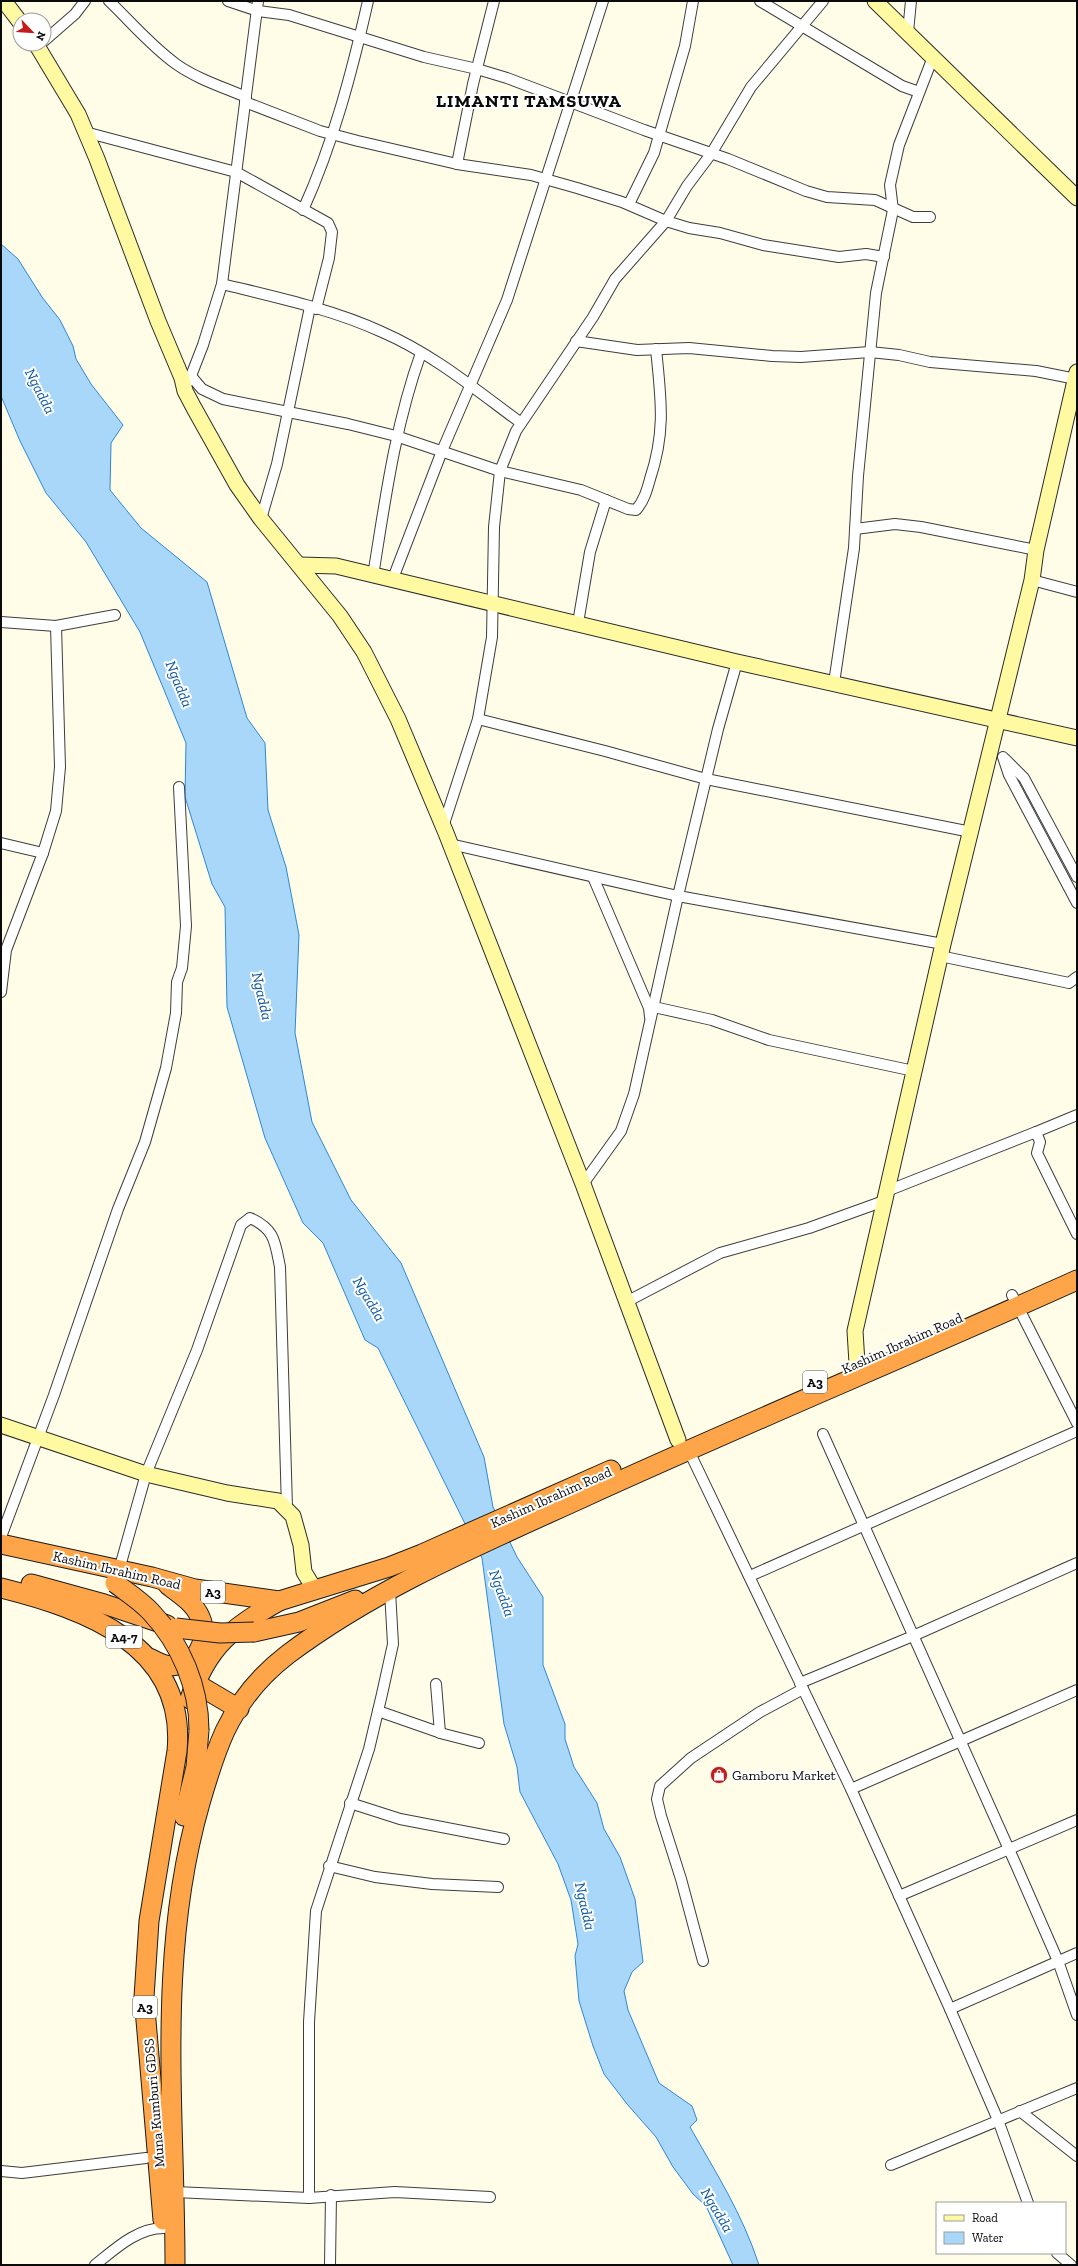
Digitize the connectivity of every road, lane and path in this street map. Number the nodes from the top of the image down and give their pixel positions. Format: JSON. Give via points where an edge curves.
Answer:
{"nodes":[{"id":1,"x":4,"y":1,"type":"edge"},
{"id":2,"x":85,"y":1,"type":"edge"},
{"id":3,"x":108,"y":1,"type":"edge"},
{"id":4,"x":228,"y":1,"type":"edge"},
{"id":5,"x":368,"y":1,"type":"edge"},
{"id":6,"x":494,"y":1,"type":"edge"},
{"id":7,"x":603,"y":1,"type":"edge"},
{"id":8,"x":693,"y":1,"type":"edge"},
{"id":9,"x":760,"y":1,"type":"edge"},
{"id":10,"x":823,"y":1,"type":"edge"},
{"id":11,"x":875,"y":1,"type":"edge"},
{"id":12,"x":912,"y":1,"type":"edge"},
{"id":13,"x":258,"y":6,"type":"edge"},
{"id":14,"x":12,"y":12,"type":"edge"},
{"id":15,"x":803,"y":26,"type":"junction"},
{"id":16,"x":908,"y":32,"type":"junction"},
{"id":17,"x":52,"y":34,"type":"edge"},
{"id":18,"x":360,"y":38,"type":"junction"},
{"id":19,"x":44,"y":52,"type":"edge"},
{"id":20,"x":933,"y":57,"type":"junction"},
{"id":21,"x":477,"y":68,"type":"junction"},
{"id":22,"x":919,"y":92,"type":"junction"},
{"id":23,"x":246,"y":100,"type":"junction"},
{"id":24,"x":572,"y":103,"type":"junction"},
{"id":25,"x":85,"y":132,"type":"junction"},
{"id":26,"x":332,"y":134,"type":"junction"},
{"id":27,"x":658,"y":135,"type":"junction"},
{"id":28,"x":711,"y":154,"type":"junction"},
{"id":29,"x":457,"y":164,"type":"junction"},
{"id":30,"x":236,"y":172,"type":"junction"},
{"id":31,"x":547,"y":180,"type":"junction"},
{"id":32,"x":1077,"y":198,"type":"edge"},
{"id":33,"x":629,"y":204,"type":"junction"},
{"id":34,"x":303,"y":210,"type":"junction"},
{"id":35,"x":893,"y":210,"type":"junction"},
{"id":36,"x":930,"y":217,"type":"dead end"},
{"id":37,"x":666,"y":221,"type":"junction"},
{"id":38,"x":884,"y":257,"type":"junction"},
{"id":39,"x":222,"y":284,"type":"junction"},
{"id":40,"x":313,"y":308,"type":"junction"},
{"id":41,"x":576,"y":341,"type":"junction"},
{"id":42,"x":656,"y":349,"type":"junction"},
{"id":43,"x":421,"y":352,"type":"junction"},
{"id":44,"x":870,"y":352,"type":"junction"},
{"id":45,"x":1076,"y":375,"type":"edge"},
{"id":46,"x":191,"y":376,"type":"junction"},
{"id":47,"x":471,"y":384,"type":"junction"},
{"id":48,"x":185,"y":391,"type":"junction"},
{"id":49,"x":288,"y":411,"type":"junction"},
{"id":50,"x":521,"y":423,"type":"junction"},
{"id":51,"x":396,"y":436,"type":"junction"},
{"id":52,"x":442,"y":451,"type":"junction"},
{"id":53,"x":500,"y":471,"type":"junction"},
{"id":54,"x":606,"y":500,"type":"junction"},
{"id":55,"x":261,"y":519,"type":"junction"},
{"id":56,"x":855,"y":529,"type":"junction"},
{"id":57,"x":1036,"y":550,"type":"junction"},
{"id":58,"x":300,"y":565,"type":"junction"},
{"id":59,"x":373,"y":576,"type":"junction"},
{"id":60,"x":1032,"y":580,"type":"junction"},
{"id":61,"x":392,"y":581,"type":"junction"},
{"id":62,"x":1077,"y":592,"type":"edge"},
{"id":63,"x":494,"y":605,"type":"junction"},
{"id":64,"x":114,"y":615,"type":"dead end"},
{"id":65,"x":1,"y":622,"type":"edge"},
{"id":66,"x":578,"y":623,"type":"junction"},
{"id":67,"x":56,"y":626,"type":"junction"},
{"id":68,"x":737,"y":662,"type":"junction"},
{"id":69,"x":834,"y":683,"type":"junction"},
{"id":70,"x":478,"y":719,"type":"junction"},
{"id":71,"x":998,"y":720,"type":"junction"},
{"id":72,"x":1077,"y":738,"type":"edge"},
{"id":73,"x":991,"y":748,"type":"junction"},
{"id":74,"x":1003,"y":757,"type":"junction"},
{"id":75,"x":706,"y":779,"type":"junction"},
{"id":76,"x":179,"y":787,"type":"dead end"},
{"id":77,"x":443,"y":827,"type":"junction"},
{"id":78,"x":971,"y":832,"type":"junction"},
{"id":79,"x":1,"y":843,"type":"edge"},
{"id":80,"x":450,"y":844,"type":"junction"},
{"id":81,"x":43,"y":853,"type":"junction"},
{"id":82,"x":593,"y":877,"type":"junction"},
{"id":83,"x":1077,"y":877,"type":"edge"},
{"id":84,"x":678,"y":896,"type":"junction"},
{"id":85,"x":1077,"y":903,"type":"edge"},
{"id":86,"x":941,"y":950,"type":"junction"},
{"id":87,"x":1077,"y":977,"type":"edge"},
{"id":88,"x":1,"y":992,"type":"edge"},
{"id":89,"x":654,"y":1006,"type":"junction"},
{"id":90,"x":650,"y":1020,"type":"junction"},
{"id":91,"x":914,"y":1071,"type":"junction"},
{"id":92,"x":1077,"y":1115,"type":"edge"},
{"id":93,"x":1036,"y":1132,"type":"junction"},
{"id":94,"x":583,"y":1184,"type":"junction"},
{"id":95,"x":885,"y":1196,"type":"junction"},
{"id":96,"x":1077,"y":1234,"type":"edge"},
{"id":97,"x":1077,"y":1266,"type":"edge"},
{"id":98,"x":1077,"y":1280,"type":"edge"},
{"id":99,"x":1015,"y":1301,"type":"junction"},
{"id":100,"x":628,"y":1302,"type":"junction"},
{"id":101,"x":856,"y":1363,"type":"junction"},
{"id":102,"x":1077,"y":1423,"type":"edge"},
{"id":103,"x":1,"y":1425,"type":"edge"},
{"id":104,"x":1077,"y":1431,"type":"edge"},
{"id":105,"x":823,"y":1434,"type":"dead end"},
{"id":106,"x":38,"y":1439,"type":"junction"},
{"id":107,"x":683,"y":1444,"type":"junction"},
{"id":108,"x":146,"y":1474,"type":"junction"},
{"id":109,"x":287,"y":1508,"type":"junction"},
{"id":110,"x":863,"y":1524,"type":"junction"},
{"id":111,"x":1,"y":1537,"type":"edge"},
{"id":112,"x":1,"y":1544,"type":"edge"},
{"id":113,"x":1,"y":1556,"type":"edge"},
{"id":114,"x":1077,"y":1563,"type":"edge"},
{"id":115,"x":423,"y":1565,"type":"junction"},
{"id":116,"x":1,"y":1576,"type":"edge"},
{"id":117,"x":117,"y":1576,"type":"junction"},
{"id":118,"x":750,"y":1576,"type":"junction"},
{"id":119,"x":161,"y":1580,"type":"junction"},
{"id":120,"x":1,"y":1588,"type":"edge"},
{"id":121,"x":315,"y":1590,"type":"junction"},
{"id":122,"x":390,"y":1591,"type":"junction"},
{"id":123,"x":279,"y":1601,"type":"junction"},
{"id":124,"x":913,"y":1636,"type":"junction"},
{"id":125,"x":149,"y":1658,"type":"junction"},
{"id":126,"x":195,"y":1684,"type":"junction"},
{"id":127,"x":436,"y":1684,"type":"dead end"},
{"id":128,"x":802,"y":1686,"type":"junction"},
{"id":129,"x":1077,"y":1690,"type":"edge"},
{"id":130,"x":239,"y":1709,"type":"junction"},
{"id":131,"x":378,"y":1711,"type":"junction"},
{"id":132,"x":440,"y":1733,"type":"junction"},
{"id":133,"x":961,"y":1741,"type":"junction"},
{"id":134,"x":178,"y":1742,"type":"junction"},
{"id":135,"x":479,"y":1743,"type":"dead end"},
{"id":136,"x":851,"y":1789,"type":"junction"},
{"id":137,"x":350,"y":1803,"type":"junction"},
{"id":138,"x":1077,"y":1820,"type":"edge"},
{"id":139,"x":504,"y":1839,"type":"dead end"},
{"id":140,"x":1008,"y":1849,"type":"junction"},
{"id":141,"x":329,"y":1866,"type":"junction"},
{"id":142,"x":498,"y":1887,"type":"dead end"},
{"id":143,"x":899,"y":1896,"type":"junction"},
{"id":144,"x":1077,"y":1953,"type":"edge"},
{"id":145,"x":703,"y":1961,"type":"dead end"},
{"id":146,"x":1058,"y":1961,"type":"junction"},
{"id":147,"x":950,"y":2009,"type":"junction"},
{"id":148,"x":1077,"y":2015,"type":"edge"},
{"id":149,"x":1077,"y":2088,"type":"edge"},
{"id":150,"x":1020,"y":2111,"type":"junction"},
{"id":151,"x":998,"y":2120,"type":"junction"},
{"id":152,"x":1077,"y":2156,"type":"edge"},
{"id":153,"x":146,"y":2158,"type":"dead end"},
{"id":154,"x":891,"y":2165,"type":"dead end"},
{"id":155,"x":1,"y":2171,"type":"edge"},
{"id":156,"x":175,"y":2192,"type":"junction"},
{"id":157,"x":331,"y":2195,"type":"junction"},
{"id":158,"x":490,"y":2197,"type":"dead end"},
{"id":159,"x":309,"y":2198,"type":"junction"},
{"id":160,"x":1028,"y":2202,"type":"edge"},
{"id":161,"x":164,"y":2228,"type":"junction"},
{"id":162,"x":1060,"y":2259,"type":"edge"},
{"id":163,"x":95,"y":2265,"type":"edge"},
{"id":164,"x":165,"y":2265,"type":"edge"},
{"id":165,"x":175,"y":2265,"type":"edge"},
{"id":166,"x":330,"y":2265,"type":"edge"},
{"id":167,"x":1071,"y":2265,"type":"edge"}],
"edges":[{"from":1,"to":14,"type":"street"},
{"from":2,"to":17,"type":"street","via":[[75,14]]},
{"from":3,"to":23,"type":"street","via":[[176,65]]},
{"from":4,"to":13,"type":"street"},
{"from":5,"to":18,"type":"street"},
{"from":6,"to":21,"type":"street"},
{"from":7,"to":24,"type":"street"},
{"from":8,"to":27,"type":"street","via":[[685,46]]},
{"from":9,"to":15,"type":"street"},
{"from":10,"to":15,"type":"street"},
{"from":11,"to":16,"type":"street"},
{"from":12,"to":16,"type":"street"},
{"from":13,"to":18,"type":"street"},
{"from":13,"to":23,"type":"street"},
{"from":15,"to":22,"type":"street","via":[[902,86]]},
{"from":15,"to":28,"type":"street","via":[[751,87]]},
{"from":16,"to":20,"type":"street"},
{"from":18,"to":21,"type":"street","via":[[424,57]]},
{"from":18,"to":26,"type":"street"},
{"from":19,"to":25,"type":"street"},
{"from":20,"to":22,"type":"street"},
{"from":20,"to":32,"type":"street"},
{"from":21,"to":24,"type":"street"},
{"from":21,"to":29,"type":"street"},
{"from":22,"to":35,"type":"street","via":[[898,145],[890,185]]},
{"from":23,"to":26,"type":"street"},
{"from":23,"to":30,"type":"street"},
{"from":24,"to":27,"type":"street"},
{"from":24,"to":31,"type":"street"},
{"from":25,"to":30,"type":"street"},
{"from":25,"to":48,"type":"street"},
{"from":26,"to":29,"type":"street"},
{"from":26,"to":34,"type":"street"},
{"from":27,"to":28,"type":"street"},
{"from":27,"to":33,"type":"street","via":[[646,172]]},
{"from":28,"to":35,"type":"street","via":[[806,191],[827,197],[875,200]]},
{"from":28,"to":37,"type":"street","via":[[687,186]]},
{"from":29,"to":31,"type":"street"},
{"from":30,"to":34,"type":"street"},
{"from":30,"to":39,"type":"street"},
{"from":31,"to":33,"type":"street"},
{"from":31,"to":47,"type":"street","via":[[507,300]]},
{"from":33,"to":37,"type":"street"},
{"from":34,"to":40,"type":"street","via":[[328,223],[332,232],[328,258]]},
{"from":35,"to":36,"type":"street","via":[[914,217]]},
{"from":35,"to":38,"type":"street"},
{"from":37,"to":38,"type":"street","via":[[763,245],[840,256],[866,254]]},
{"from":37,"to":41,"type":"street","via":[[614,279]]},
{"from":38,"to":44,"type":"street","via":[[876,293]]},
{"from":39,"to":40,"type":"street"},
{"from":39,"to":46,"type":"street"},
{"from":40,"to":43,"type":"street","via":[[382,332]]},
{"from":40,"to":49,"type":"street"},
{"from":41,"to":42,"type":"street","via":[[637,350]]},
{"from":41,"to":50,"type":"street"},
{"from":42,"to":44,"type":"street","via":[[689,348],[801,357]]},
{"from":42,"to":54,"type":"street","via":[[662,404],[661,428],[655,465],[646,493],[636,510]]},
{"from":43,"to":47,"type":"street"},
{"from":43,"to":51,"type":"street","via":[[407,391]]},
{"from":44,"to":45,"type":"street","via":[[930,362]]},
{"from":44,"to":56,"type":"street"},
{"from":45,"to":57,"type":"street"},
{"from":46,"to":48,"type":"street"},
{"from":46,"to":49,"type":"street","via":[[202,389],[223,399]]},
{"from":47,"to":50,"type":"street"},
{"from":47,"to":52,"type":"street"},
{"from":48,"to":55,"type":"street","via":[[237,485]]},
{"from":49,"to":51,"type":"street"},
{"from":49,"to":55,"type":"street"},
{"from":50,"to":53,"type":"street"},
{"from":51,"to":52,"type":"street"},
{"from":51,"to":59,"type":"street"},
{"from":52,"to":53,"type":"street"},
{"from":52,"to":61,"type":"street"},
{"from":53,"to":54,"type":"street","via":[[581,490]]},
{"from":53,"to":63,"type":"street","via":[[494,527]]},
{"from":54,"to":66,"type":"street","via":[[590,552]]},
{"from":55,"to":58,"type":"street"},
{"from":56,"to":57,"type":"street","via":[[908,525]]},
{"from":56,"to":69,"type":"street","via":[[849,593]]},
{"from":57,"to":60,"type":"street"},
{"from":58,"to":59,"type":"street","via":[[336,566]]},
{"from":58,"to":77,"type":"street","via":[[364,652],[398,719]]},
{"from":59,"to":61,"type":"street"},
{"from":60,"to":62,"type":"street"},
{"from":60,"to":71,"type":"street"},
{"from":61,"to":63,"type":"street"},
{"from":63,"to":66,"type":"street"},
{"from":63,"to":70,"type":"street","via":[[492,637]]},
{"from":64,"to":67,"type":"street"},
{"from":65,"to":67,"type":"street"},
{"from":66,"to":68,"type":"street"},
{"from":67,"to":81,"type":"street","via":[[60,767],[56,811]]},
{"from":68,"to":69,"type":"street"},
{"from":68,"to":75,"type":"street"},
{"from":69,"to":71,"type":"street"},
{"from":70,"to":75,"type":"street"},
{"from":70,"to":77,"type":"street"},
{"from":71,"to":72,"type":"street"},
{"from":71,"to":73,"type":"street"},
{"from":73,"to":74,"type":"street"},
{"from":73,"to":78,"type":"street"},
{"from":74,"to":83,"type":"street","via":[[1024,778]]},
{"from":74,"to":85,"type":"street","via":[[1009,775]]},
{"from":75,"to":78,"type":"street"},
{"from":75,"to":84,"type":"street"},
{"from":76,"to":106,"type":"street","via":[[186,926],[182,968],[177,982],[176,1013],[166,1068],[145,1142],[118,1209]]},
{"from":77,"to":80,"type":"street"},
{"from":78,"to":86,"type":"street"},
{"from":79,"to":81,"type":"street"},
{"from":80,"to":82,"type":"street"},
{"from":80,"to":94,"type":"street"},
{"from":81,"to":88,"type":"street","via":[[6,950]]},
{"from":82,"to":84,"type":"street"},
{"from":82,"to":90,"type":"street","via":[[649,1008]]},
{"from":84,"to":86,"type":"street"},
{"from":84,"to":89,"type":"street"},
{"from":86,"to":87,"type":"street","via":[[1069,983]]},
{"from":86,"to":91,"type":"street"},
{"from":89,"to":90,"type":"street"},
{"from":89,"to":91,"type":"street","via":[[712,1020],[769,1040]]},
{"from":90,"to":94,"type":"street","via":[[634,1094],[621,1130]]},
{"from":91,"to":95,"type":"street"},
{"from":92,"to":93,"type":"street"},
{"from":93,"to":95,"type":"street"},
{"from":93,"to":96,"type":"street","via":[[1040,1142],[1037,1153]]},
{"from":94,"to":100,"type":"street"},
{"from":95,"to":100,"type":"street","via":[[809,1228],[720,1253]]},
{"from":95,"to":101,"type":"street","via":[[855,1331]]},
{"from":97,"to":99,"type":"highway","name":"Kashim Ibrahim Road","number":"A3"},
{"from":98,"to":99,"type":"highway","name":"Kashim Ibrahim Road","number":"A3"},
{"from":99,"to":101,"type":"highway","name":"Kashim Ibrahim Road","number":"A3"},
{"from":99,"to":102,"type":"street"},
{"from":99,"to":107,"type":"highway","name":"Kashim Ibrahim Road","number":"A3"},
{"from":100,"to":107,"type":"street"},
{"from":101,"to":107,"type":"highway","name":"Kashim Ibrahim Road","number":"A3"},
{"from":103,"to":106,"type":"street"},
{"from":104,"to":110,"type":"street"},
{"from":105,"to":110,"type":"street"},
{"from":106,"to":108,"type":"street"},
{"from":106,"to":111,"type":"street"},
{"from":107,"to":115,"type":"highway","name":"Kashim Ibrahim Road","number":"A3"},
{"from":107,"to":118,"type":"street"},
{"from":108,"to":109,"type":"street","via":[[227,1493],[278,1501]]},
{"from":108,"to":109,"type":"street","via":[[198,1350],[241,1225],[250,1218],[263,1223],[275,1237],[280,1267]]},
{"from":108,"to":117,"type":"street"},
{"from":109,"to":121,"type":"street","via":[[293,1516],[302,1545],[304,1572]]},
{"from":110,"to":118,"type":"street"},
{"from":110,"to":124,"type":"street"},
{"from":112,"to":117,"type":"highway","name":"Kashim Ibrahim Road","number":"A3"},
{"from":113,"to":117,"type":"highway"},
{"from":114,"to":124,"type":"street"},
{"from":115,"to":116,"type":"highway","number":"A4-7","bridge":true,"via":[[299,1622],[254,1632],[220,1633],[176,1628],[104,1604]]},
{"from":115,"to":121,"type":"highway","name":"Kashim Ibrahim Road","number":"A3"},
{"from":115,"to":122,"type":"highway","name":"Kashim Ibrahim Road","number":"A3"},
{"from":117,"to":119,"type":"highway","name":"Kashim Ibrahim Road","number":"A3"},
{"from":117,"to":156,"type":"highway","number":"A3","bridge":true,"via":[[170,1635],[185,1663],[199,1709],[196,1767],[173,1855],[161,1922],[157,1991],[166,2136]]},
{"from":118,"to":128,"type":"street"},
{"from":119,"to":123,"type":"highway","name":"Kashim Ibrahim Road","number":"A3","via":[[195,1589]]},
{"from":119,"to":125,"type":"highway","via":[[194,1607],[201,1618],[205,1637],[203,1647],[193,1659],[179,1665],[167,1665]]},
{"from":120,"to":125,"type":"highway","number":"A4-7","via":[[48,1601],[100,1622],[116,1631]]},
{"from":121,"to":123,"type":"highway","name":"Kashim Ibrahim Road","number":"A3"},
{"from":122,"to":130,"type":"highway","name":"Kashim Ibrahim Road","number":"A3","via":[[328,1627],[286,1656],[255,1686]]},
{"from":122,"to":131,"type":"street","via":[[393,1644]]},
{"from":123,"to":126,"type":"highway","via":[[243,1622],[215,1648]]},
{"from":124,"to":128,"type":"street"},
{"from":124,"to":133,"type":"street"},
{"from":125,"to":134,"type":"highway","number":"A4-7","via":[[169,1692],[175,1710]]},
{"from":126,"to":130,"type":"highway"},
{"from":126,"to":134,"type":"highway"},
{"from":127,"to":132,"type":"street"},
{"from":128,"to":136,"type":"street"},
{"from":128,"to":145,"type":"street","via":[[691,1758],[660,1786],[657,1799],[661,1816]]},
{"from":129,"to":133,"type":"street"},
{"from":130,"to":156,"type":"highway","name":"Kashim Ibrahim Road","number":"A3","via":[[226,1728],[212,1762],[189,1843],[174,1941],[172,2119]]},
{"from":131,"to":132,"type":"street"},
{"from":131,"to":137,"type":"street","via":[[369,1749]]},
{"from":132,"to":135,"type":"street"},
{"from":133,"to":136,"type":"street"},
{"from":133,"to":140,"type":"street"},
{"from":134,"to":161,"type":"highway","name":"Muna Kumburi GDSS","number":"A3","via":[[149,1921],[144,1997]]},
{"from":136,"to":143,"type":"street"},
{"from":137,"to":139,"type":"street","via":[[400,1819]]},
{"from":137,"to":141,"type":"street"},
{"from":138,"to":140,"type":"street"},
{"from":140,"to":143,"type":"street"},
{"from":140,"to":146,"type":"street"},
{"from":141,"to":142,"type":"street","via":[[375,1877],[432,1884]]},
{"from":141,"to":159,"type":"street","via":[[316,1911],[312,1952]]},
{"from":143,"to":147,"type":"street"},
{"from":144,"to":146,"type":"street"},
{"from":146,"to":147,"type":"street"},
{"from":146,"to":148,"type":"street"},
{"from":147,"to":151,"type":"street"},
{"from":149,"to":150,"type":"street"},
{"from":150,"to":151,"type":"street"},
{"from":150,"to":152,"type":"street"},
{"from":151,"to":154,"type":"street"},
{"from":151,"to":160,"type":"street"},
{"from":153,"to":155,"type":"street","via":[[22,2172]]},
{"from":156,"to":159,"type":"street"},
{"from":156,"to":165,"type":"highway","number":"A3"},
{"from":157,"to":158,"type":"street","via":[[395,2192]]},
{"from":157,"to":159,"type":"street"},
{"from":157,"to":166,"type":"street"},
{"from":161,"to":163,"type":"street","via":[[151,2228],[140,2232]]},
{"from":161,"to":164,"type":"highway","name":"Muna Kumburi GDSS","number":"A3"},
{"from":162,"to":167,"type":"street"}]}
